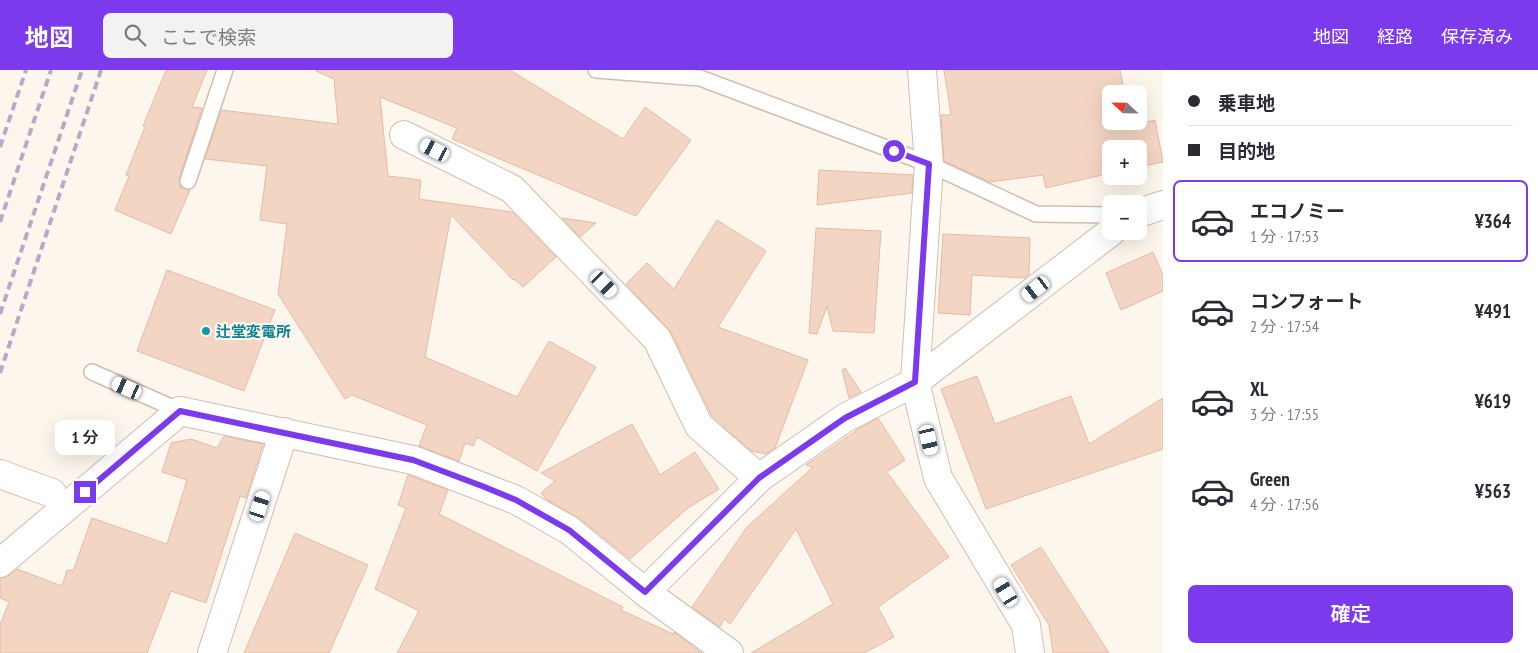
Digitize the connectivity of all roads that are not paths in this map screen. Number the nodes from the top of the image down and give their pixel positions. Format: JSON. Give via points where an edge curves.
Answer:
{"nodes":[{"id":1,"x":225,"y":70,"type":"edge"},
{"id":2,"x":596,"y":70,"type":"edge"},
{"id":3,"x":922,"y":70,"type":"edge"},
{"id":4,"x":404,"y":135,"type":"dead end"},
{"id":5,"x":929,"y":164,"type":"junction"},
{"id":6,"x":188,"y":181,"type":"dead end"},
{"id":7,"x":1163,"y":205,"type":"edge"},
{"id":8,"x":1147,"y":210,"type":"edge"},
{"id":9,"x":1102,"y":215,"type":"edge"},
{"id":10,"x":1102,"y":239,"type":"edge"},
{"id":11,"x":92,"y":372,"type":"dead end"},
{"id":12,"x":915,"y":382,"type":"junction"},
{"id":13,"x":180,"y":411,"type":"junction"},
{"id":14,"x":284,"y":432,"type":"junction"},
{"id":15,"x":0,"y":474,"type":"edge"},
{"id":16,"x":759,"y":478,"type":"junction"},
{"id":17,"x":52,"y":493,"type":"dead end"},
{"id":18,"x":0,"y":563,"type":"edge"},
{"id":19,"x":645,"y":592,"type":"junction"},
{"id":20,"x":212,"y":653,"type":"edge"},
{"id":21,"x":729,"y":653,"type":"edge"},
{"id":22,"x":1030,"y":653,"type":"edge"}],
"edges":[{"from":1,"to":6,"type":"lane"},
{"from":2,"to":5,"type":"lane","via":[[700,78]]},
{"from":3,"to":5,"type":"street"},
{"from":4,"to":16,"type":"street","via":[[512,189],[657,338],[699,426]]},
{"from":5,"to":9,"type":"lane","via":[[1036,214]]},
{"from":5,"to":12,"type":"street"},
{"from":7,"to":8,"type":"street"},
{"from":10,"to":12,"type":"street"},
{"from":11,"to":13,"type":"lane"},
{"from":12,"to":16,"type":"street","via":[[845,418]]},
{"from":12,"to":22,"type":"street","via":[[938,478],[1026,625]]},
{"from":13,"to":14,"type":"street"},
{"from":13,"to":18,"type":"street"},
{"from":14,"to":19,"type":"street","via":[[413,460],[516,500],[569,530]]},
{"from":14,"to":20,"type":"street"},
{"from":15,"to":17,"type":"street"},
{"from":16,"to":19,"type":"street"},
{"from":19,"to":21,"type":"street"}]}
